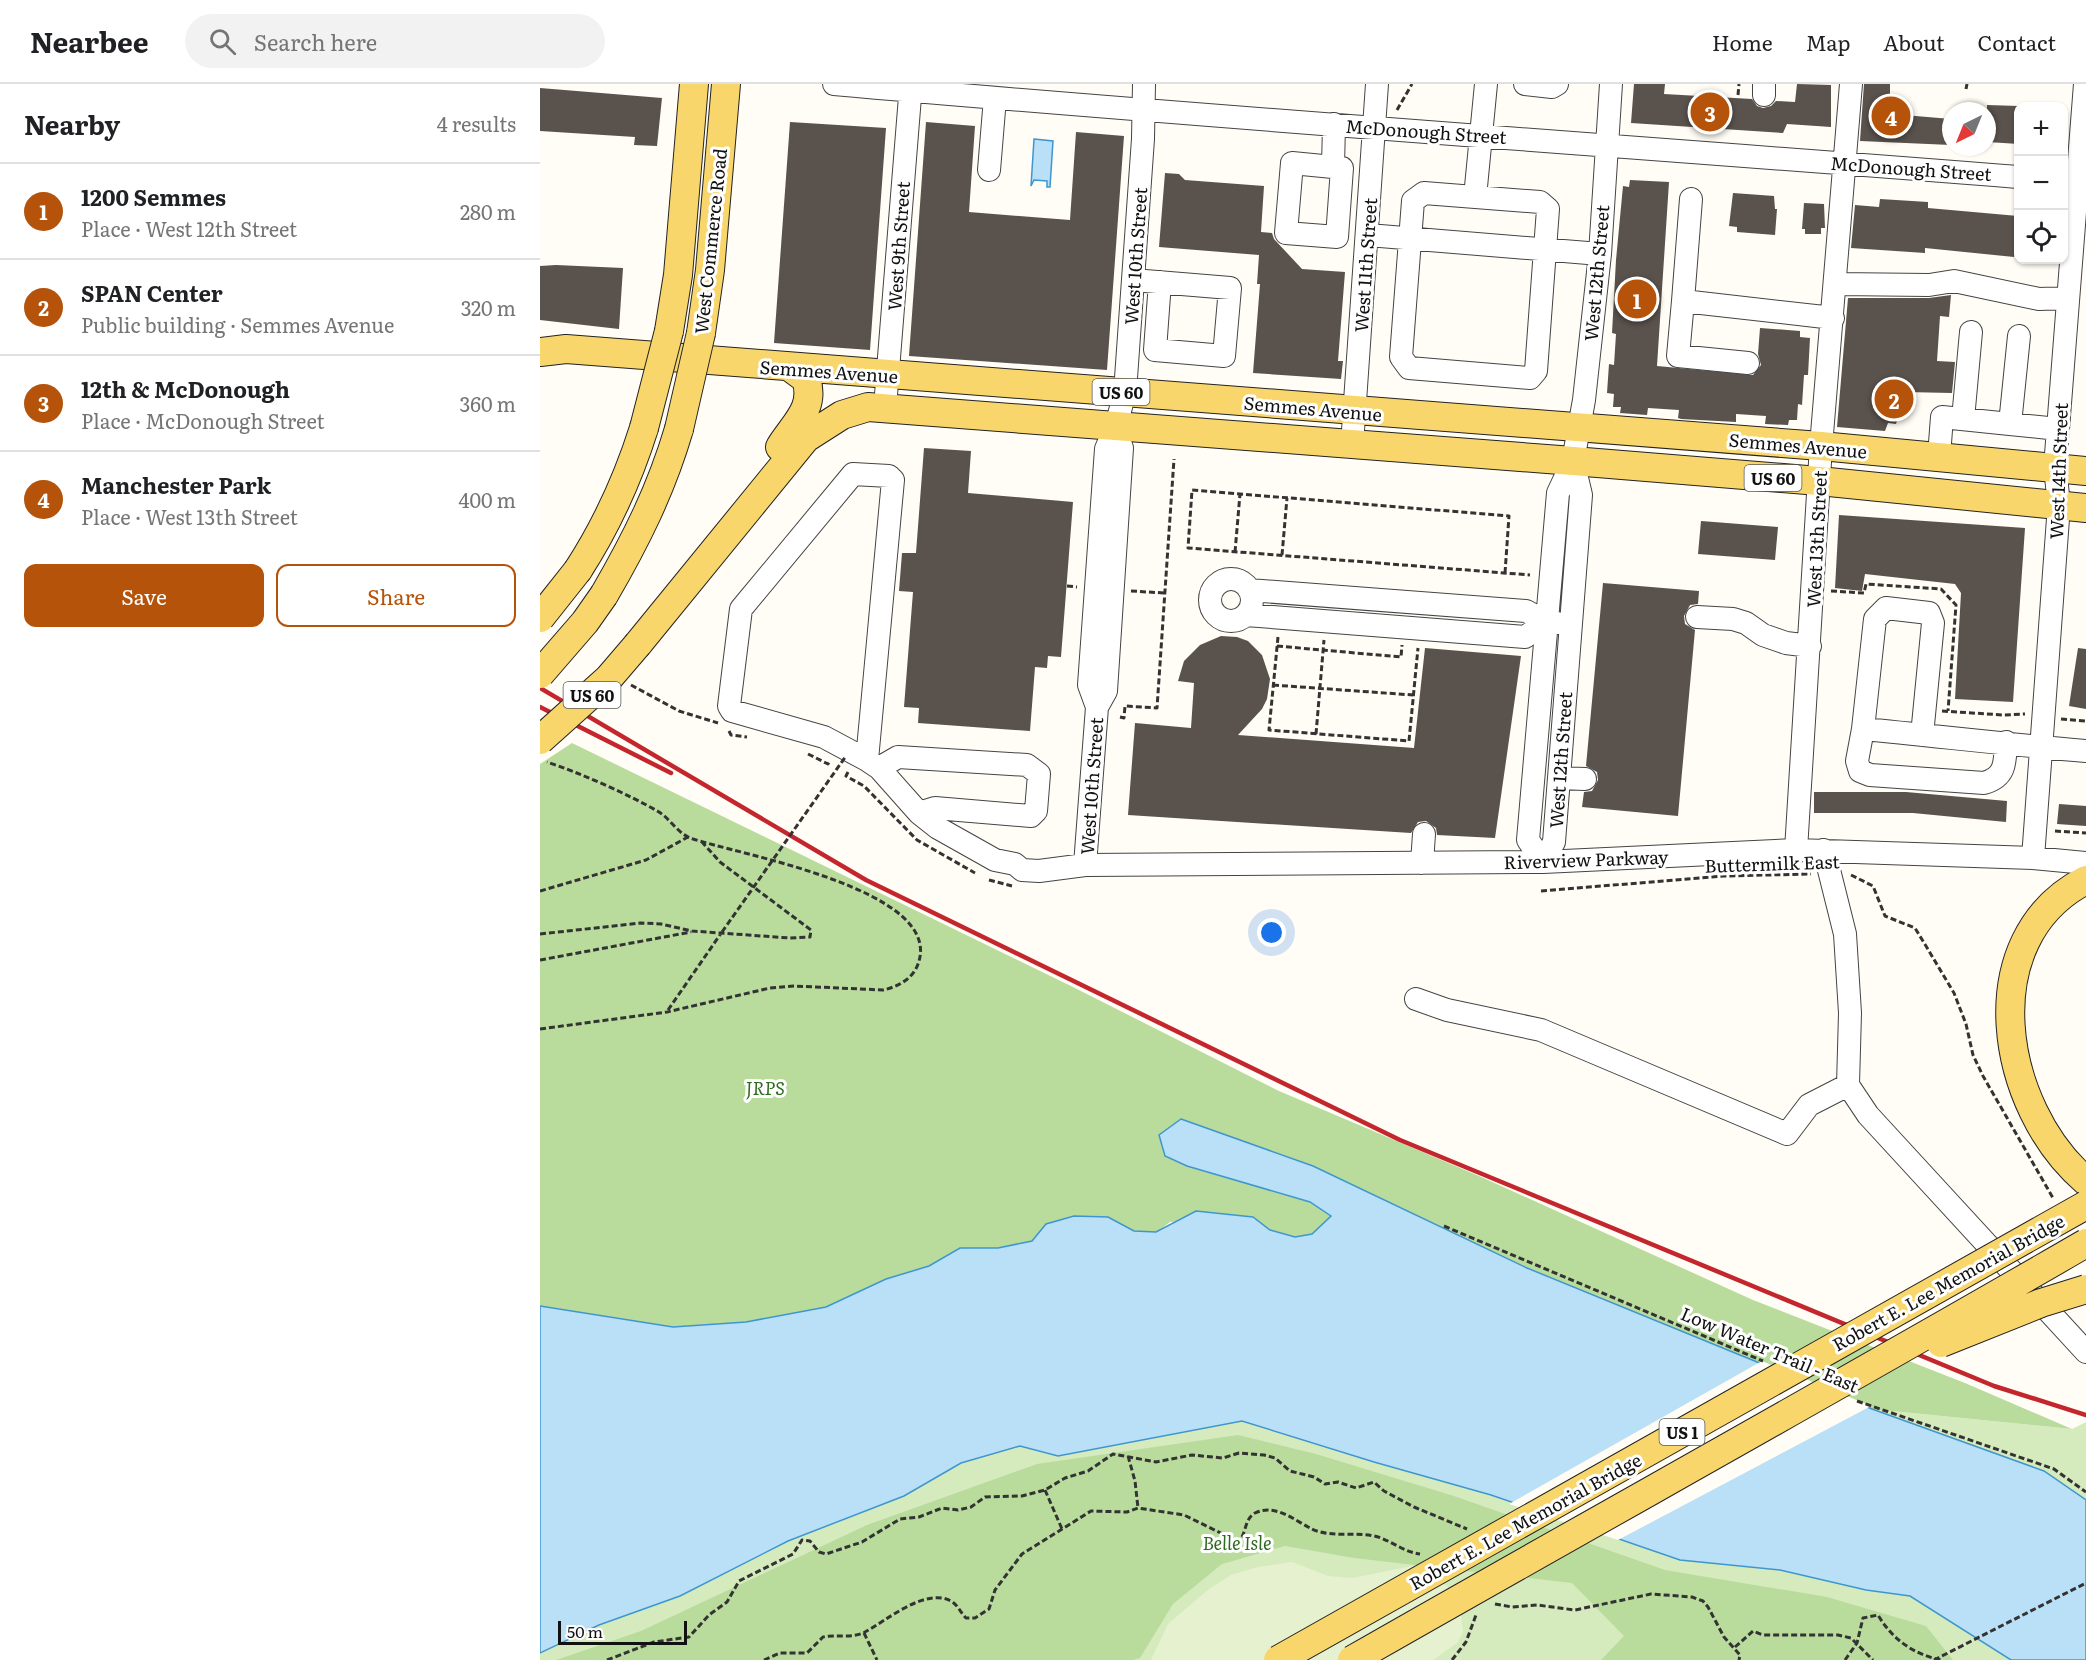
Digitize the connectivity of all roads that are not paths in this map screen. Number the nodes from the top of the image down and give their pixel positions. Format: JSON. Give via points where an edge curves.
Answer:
{"nodes":[{"id":1,"x":694,"y":84,"type":"edge"},
{"id":2,"x":726,"y":84,"type":"edge"},
{"id":3,"x":834,"y":84,"type":"edge"},
{"id":4,"x":1144,"y":84,"type":"edge"},
{"id":5,"x":1377,"y":84,"type":"edge"},
{"id":6,"x":1486,"y":84,"type":"edge"},
{"id":7,"x":1526,"y":84,"type":"edge"},
{"id":8,"x":1557,"y":84,"type":"edge"},
{"id":9,"x":1611,"y":84,"type":"edge"},
{"id":10,"x":1851,"y":84,"type":"edge"},
{"id":11,"x":2085,"y":84,"type":"edge"},
{"id":12,"x":910,"y":87,"type":"edge"},
{"id":13,"x":995,"y":98,"type":"junction"},
{"id":14,"x":1143,"y":112,"type":"junction"},
{"id":15,"x":1334,"y":124,"type":"junction"},
{"id":16,"x":1374,"y":127,"type":"junction"},
{"id":17,"x":1481,"y":135,"type":"junction"},
{"id":18,"x":1607,"y":145,"type":"junction"},
{"id":19,"x":1844,"y":163,"type":"junction"},
{"id":20,"x":1332,"y":167,"type":"dead end"},
{"id":21,"x":989,"y":170,"type":"dead end"},
{"id":22,"x":2014,"y":177,"type":"edge"},
{"id":23,"x":2076,"y":181,"type":"edge"},
{"id":24,"x":1475,"y":197,"type":"junction"},
{"id":25,"x":1691,"y":199,"type":"dead end"},
{"id":26,"x":1368,"y":235,"type":"junction"},
{"id":27,"x":1409,"y":239,"type":"junction"},
{"id":28,"x":1547,"y":250,"type":"junction"},
{"id":29,"x":1600,"y":254,"type":"junction"},
{"id":30,"x":1133,"y":280,"type":"junction"},
{"id":31,"x":1160,"y":282,"type":"dead end"},
{"id":32,"x":1836,"y":284,"type":"junction"},
{"id":33,"x":2068,"y":298,"type":"junction"},
{"id":34,"x":1683,"y":302,"type":"junction"},
{"id":35,"x":1833,"y":318,"type":"junction"},
{"id":36,"x":1971,"y":332,"type":"dead end"},
{"id":37,"x":2019,"y":336,"type":"dead end"},
{"id":38,"x":549,"y":349,"type":"edge"},
{"id":39,"x":1748,"y":363,"type":"dead end"},
{"id":40,"x":791,"y":368,"type":"junction"},
{"id":41,"x":888,"y":375,"type":"junction"},
{"id":42,"x":1125,"y":392,"type":"junction"},
{"id":43,"x":885,"y":407,"type":"junction"},
{"id":44,"x":1354,"y":412,"type":"junction"},
{"id":45,"x":1963,"y":419,"type":"junction"},
{"id":46,"x":2010,"y":424,"type":"junction"},
{"id":47,"x":1116,"y":426,"type":"junction"},
{"id":48,"x":1579,"y":428,"type":"junction"},
{"id":49,"x":2058,"y":429,"type":"junction"},
{"id":50,"x":1352,"y":445,"type":"junction"},
{"id":51,"x":1821,"y":446,"type":"junction"},
{"id":52,"x":1940,"y":456,"type":"junction"},
{"id":53,"x":1573,"y":461,"type":"junction"},
{"id":54,"x":2055,"y":467,"type":"junction"},
{"id":55,"x":2086,"y":471,"type":"edge"},
{"id":56,"x":1819,"y":482,"type":"junction"},
{"id":57,"x":2073,"y":507,"type":"edge"},
{"id":58,"x":742,"y":514,"type":"junction"},
{"id":59,"x":1249,"y":590,"type":"junction"},
{"id":60,"x":1246,"y":615,"type":"junction"},
{"id":61,"x":1697,"y":617,"type":"dead end"},
{"id":62,"x":540,"y":618,"type":"edge"},
{"id":63,"x":1546,"y":622,"type":"junction"},
{"id":64,"x":1571,"y":623,"type":"junction"},
{"id":65,"x":1810,"y":646,"type":"junction"},
{"id":66,"x":540,"y":674,"type":"edge"},
{"id":67,"x":1863,"y":729,"type":"junction"},
{"id":68,"x":1922,"y":735,"type":"junction"},
{"id":69,"x":540,"y":740,"type":"edge"},
{"id":70,"x":2006,"y":742,"type":"junction"},
{"id":71,"x":2042,"y":747,"type":"junction"},
{"id":72,"x":2086,"y":750,"type":"edge"},
{"id":73,"x":859,"y":763,"type":"junction"},
{"id":74,"x":1559,"y":778,"type":"junction"},
{"id":75,"x":1585,"y":779,"type":"dead end"},
{"id":76,"x":919,"y":813,"type":"junction"},
{"id":77,"x":1424,"y":834,"type":"dead end"},
{"id":78,"x":1796,"y":850,"type":"junction"},
{"id":79,"x":1824,"y":850,"type":"junction"},
{"id":80,"x":2033,"y":858,"type":"junction"},
{"id":81,"x":1543,"y":862,"type":"junction"},
{"id":82,"x":1422,"y":863,"type":"junction"},
{"id":83,"x":2086,"y":863,"type":"edge"},
{"id":84,"x":1085,"y":865,"type":"junction"},
{"id":85,"x":2086,"y":880,"type":"edge"},
{"id":86,"x":1416,"y":999,"type":"dead end"},
{"id":87,"x":1848,"y":1085,"type":"junction"},
{"id":88,"x":2086,"y":1181,"type":"edge"},
{"id":89,"x":2072,"y":1205,"type":"edge"},
{"id":90,"x":2086,"y":1243,"type":"edge"},
{"id":91,"x":2086,"y":1289,"type":"edge"},
{"id":92,"x":2086,"y":1352,"type":"edge"},
{"id":93,"x":1844,"y":1390,"type":"junction"},
{"id":94,"x":1278,"y":1660,"type":"edge"},
{"id":95,"x":1352,"y":1660,"type":"edge"}],
"edges":[{"from":1,"to":62,"type":"main road","name":"West Commerce Road","bridge":true,"via":[[678,275],[669,331],[644,428],[610,517],[578,570]]},
{"from":2,"to":66,"type":"main road","name":"West Commerce Road","bridge":true,"via":[[701,333],[667,471],[642,531],[604,595]]},
{"from":3,"to":12,"type":"street","name":"McDonough Street"},
{"from":4,"to":14,"type":"street","name":"West 10th Street"},
{"from":5,"to":16,"type":"street","name":"West 11th Street"},
{"from":6,"to":17,"type":"street"},
{"from":7,"to":8,"type":"street"},
{"from":9,"to":18,"type":"street","name":"West 12th Street"},
{"from":10,"to":19,"type":"street","name":"West 13th Street"},
{"from":11,"to":23,"type":"street","name":"West 14th Street"},
{"from":12,"to":13,"type":"street","name":"McDonough Street"},
{"from":12,"to":41,"type":"street","name":"West 9th Street"},
{"from":13,"to":14,"type":"street","name":"McDonough Street"},
{"from":13,"to":21,"type":"street"},
{"from":14,"to":15,"type":"street","name":"McDonough Street"},
{"from":14,"to":30,"type":"street","name":"West 10th Street"},
{"from":15,"to":16,"type":"street","name":"McDonough Street"},
{"from":15,"to":20,"type":"street"},
{"from":16,"to":17,"type":"street","name":"McDonough Street"},
{"from":16,"to":26,"type":"street","name":"West 11th Street"},
{"from":17,"to":18,"type":"street","name":"McDonough Street"},
{"from":17,"to":24,"type":"street"},
{"from":18,"to":19,"type":"street","name":"McDonough Street"},
{"from":18,"to":29,"type":"street","name":"West 12th Street"},
{"from":19,"to":22,"type":"street","name":"McDonough Street"},
{"from":19,"to":32,"type":"street","name":"West 13th Street"},
{"from":23,"to":33,"type":"street","name":"West 14th Street"},
{"from":24,"to":27,"type":"street","via":[[1424,193],[1413,201]]},
{"from":24,"to":28,"type":"street","via":[[1540,202],[1548,209]]},
{"from":25,"to":34,"type":"street"},
{"from":26,"to":27,"type":"street"},
{"from":26,"to":44,"type":"street","name":"West 11th Street"},
{"from":27,"to":28,"type":"street"},
{"from":27,"to":28,"type":"street","via":[[1401,357],[1409,368],[1530,378],[1536,371]]},
{"from":28,"to":29,"type":"street"},
{"from":29,"to":48,"type":"street","name":"West 12th Street"},
{"from":30,"to":31,"type":"street"},
{"from":30,"to":42,"type":"street","name":"West 10th Street"},
{"from":32,"to":33,"type":"street","via":[[1929,285],[1954,281],[2039,299]]},
{"from":32,"to":35,"type":"street","name":"West 13th Street"},
{"from":33,"to":49,"type":"street","name":"West 14th Street"},
{"from":34,"to":35,"type":"street"},
{"from":34,"to":39,"type":"street","via":[[1678,356]]},
{"from":35,"to":51,"type":"street","name":"West 13th Street"},
{"from":36,"to":45,"type":"street"},
{"from":37,"to":46,"type":"street"},
{"from":38,"to":40,"type":"main road","name":"Semmes Avenue","number":"US 60"},
{"from":40,"to":41,"type":"main road","name":"Semmes Avenue","number":"US 60"},
{"from":40,"to":58,"type":"main road","via":[[806,379],[806,410],[782,443]]},
{"from":41,"to":42,"type":"main road","name":"Semmes Avenue","number":"US 60"},
{"from":41,"to":43,"type":"street","name":"West 9th Street"},
{"from":42,"to":44,"type":"main road","name":"Semmes Avenue","number":"US 60"},
{"from":42,"to":47,"type":"street","name":"West 10th Street"},
{"from":43,"to":47,"type":"main road","name":"Semmes Avenue","number":"US 60"},
{"from":43,"to":58,"type":"main road","number":"US 60","via":[[857,410],[818,429]]},
{"from":44,"to":48,"type":"main road","name":"Semmes Avenue","number":"US 60"},
{"from":44,"to":50,"type":"street","name":"West 11th Street"},
{"from":45,"to":46,"type":"street"},
{"from":45,"to":52,"type":"street","via":[[1942,417]]},
{"from":46,"to":49,"type":"street"},
{"from":47,"to":50,"type":"main road","name":"Semmes Avenue","number":"US 60"},
{"from":47,"to":84,"type":"street","name":"West 10th Street","via":[[1106,449],[1089,685],[1097,707]]},
{"from":48,"to":51,"type":"main road","name":"Semmes Avenue","number":"US 60"},
{"from":48,"to":53,"type":"street","name":"West 12th Street"},
{"from":49,"to":54,"type":"street","name":"West 14th Street"},
{"from":50,"to":53,"type":"main road","name":"Semmes Avenue","number":"US 60"},
{"from":51,"to":52,"type":"main road","name":"Semmes Avenue","number":"US 60"},
{"from":51,"to":56,"type":"street","name":"West 13th Street"},
{"from":52,"to":54,"type":"main road","name":"Semmes Avenue","number":"US 60"},
{"from":53,"to":56,"type":"main road","name":"Semmes Avenue","number":"US 60"},
{"from":53,"to":63,"type":"street","name":"West 12th Street","via":[[1558,493]]},
{"from":53,"to":64,"type":"street","name":"West 12th Street","via":[[1581,495]]},
{"from":54,"to":55,"type":"main road","name":"Semmes Avenue","number":"US 60"},
{"from":54,"to":57,"type":"street","name":"West 14th Street"},
{"from":56,"to":57,"type":"main road","name":"Semmes Avenue","number":"US 60"},
{"from":56,"to":65,"type":"street","name":"West 13th Street"},
{"from":57,"to":71,"type":"street","name":"West 14th Street"},
{"from":58,"to":69,"type":"main road","number":"US 60","bridge":true,"via":[[608,679]]},
{"from":59,"to":60,"type":"street","via":[[1252,600]]},
{"from":59,"to":60,"type":"street","via":[[1242,582],[1228,579],[1216,585],[1210,597],[1212,610],[1221,619],[1235,621]]},
{"from":59,"to":63,"type":"street","via":[[1526,611]]},
{"from":60,"to":63,"type":"street","via":[[1525,637]]},
{"from":61,"to":65,"type":"street","via":[[1732,619],[1786,643]]},
{"from":63,"to":64,"type":"street"},
{"from":63,"to":81,"type":"street","name":"West 12th Street","via":[[1528,840]]},
{"from":64,"to":74,"type":"street","name":"West 12th Street"},
{"from":65,"to":78,"type":"street","name":"West 13th Street"},
{"from":67,"to":68,"type":"street"},
{"from":67,"to":68,"type":"street","via":[[1875,619],[1886,608],[1929,613],[1933,623]]},
{"from":67,"to":70,"type":"street","via":[[1857,761],[1860,771],[1870,775],[1984,783],[1995,780],[2004,770]]},
{"from":68,"to":70,"type":"street"},
{"from":70,"to":71,"type":"street"},
{"from":71,"to":72,"type":"street"},
{"from":71,"to":80,"type":"street","name":"West 14th Street"},
{"from":73,"to":73,"type":"street","name":"Riverview Parkway","via":[[893,480],[853,474],[741,609],[729,706],[732,711],[824,736]]},
{"from":73,"to":76,"type":"street","name":"Riverview Parkway"},
{"from":73,"to":76,"type":"street","via":[[898,757],[1027,765],[1039,774],[1036,811],[1031,816],[935,808]]},
{"from":74,"to":75,"type":"street"},
{"from":74,"to":81,"type":"street","name":"West 12th Street","via":[[1554,842]]},
{"from":76,"to":84,"type":"street","name":"Riverview Parkway","via":[[1014,873]]},
{"from":77,"to":82,"type":"street"},
{"from":78,"to":79,"type":"street","name":"Riverview Parkway"},
{"from":78,"to":81,"type":"street","name":"Riverview Parkway"},
{"from":79,"to":80,"type":"street","name":"Riverview Parkway"},
{"from":79,"to":87,"type":"street","via":[[1845,934],[1850,1013]]},
{"from":80,"to":83,"type":"street","name":"Riverview Parkway"},
{"from":81,"to":82,"type":"street","name":"Riverview Parkway"},
{"from":82,"to":84,"type":"street","name":"Riverview Parkway"},
{"from":85,"to":88,"type":"main road","via":[[2048,906],[2028,932],[2016,963],[2011,1020],[2015,1060],[2034,1112],[2052,1144]]},
{"from":86,"to":87,"type":"street","via":[[1447,1010],[1541,1030],[1787,1134],[1809,1105]]},
{"from":87,"to":92,"type":"street","via":[[1868,1115]]},
{"from":89,"to":94,"type":"main road","name":"Robert E. Lee Memorial Bridge","number":"US 1","bridge":true},
{"from":90,"to":93,"type":"main road","name":"Robert E. Lee Memorial Bridge","number":"US 1","bridge":true},
{"from":91,"to":93,"type":"main road","bridge":true,"via":[[2041,1303]]},
{"from":93,"to":95,"type":"main road","name":"Robert E. Lee Memorial Bridge","number":"US 1","bridge":true,"via":[[1617,1508]]}]}
